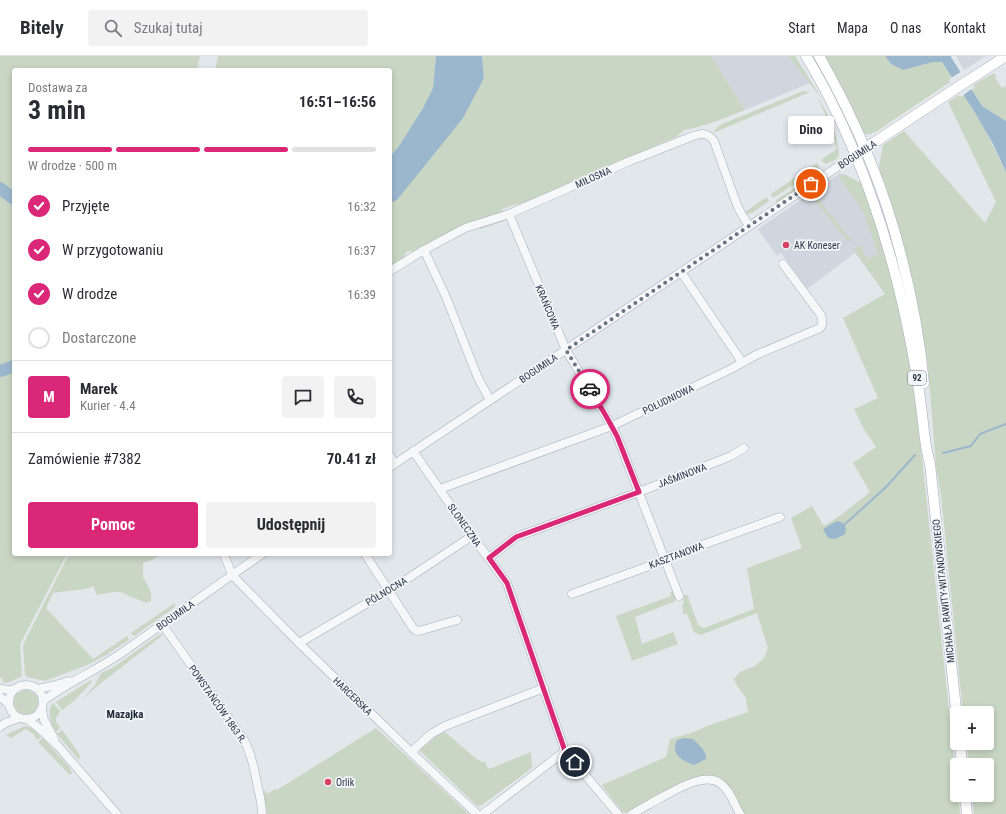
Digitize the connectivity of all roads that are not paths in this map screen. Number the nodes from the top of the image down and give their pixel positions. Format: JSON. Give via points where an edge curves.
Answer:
{"nodes":[{"id":1,"x":806,"y":56,"type":"edge"},
{"id":2,"x":819,"y":56,"type":"edge"},
{"id":3,"x":1006,"y":56,"type":"edge"},
{"id":4,"x":864,"y":149,"type":"junction"},
{"id":5,"x":855,"y":155,"type":"junction"},
{"id":6,"x":509,"y":214,"type":"junction"},
{"id":7,"x":749,"y":226,"type":"junction"},
{"id":8,"x":424,"y":250,"type":"junction"},
{"id":9,"x":783,"y":264,"type":"dead end"},
{"id":10,"x":392,"y":270,"type":"edge"},
{"id":11,"x":681,"y":272,"type":"junction"},
{"id":12,"x":566,"y":350,"type":"junction"},
{"id":13,"x":742,"y":362,"type":"junction"},
{"id":14,"x":490,"y":400,"type":"junction"},
{"id":15,"x":612,"y":426,"type":"junction"},
{"id":16,"x":744,"y":448,"type":"dead end"},
{"id":17,"x":413,"y":451,"type":"junction"},
{"id":18,"x":930,"y":464,"type":"junction"},
{"id":19,"x":392,"y":465,"type":"edge"},
{"id":20,"x":440,"y":489,"type":"junction"},
{"id":21,"x":639,"y":492,"type":"junction"},
{"id":22,"x":780,"y":516,"type":"dead end"},
{"id":23,"x":472,"y":536,"type":"junction"},
{"id":24,"x":225,"y":556,"type":"edge"},
{"id":25,"x":259,"y":556,"type":"edge"},
{"id":26,"x":366,"y":556,"type":"edge"},
{"id":27,"x":489,"y":558,"type":"junction"},
{"id":28,"x":665,"y":559,"type":"junction"},
{"id":29,"x":232,"y":575,"type":"junction"},
{"id":30,"x":388,"y":590,"type":"junction"},
{"id":31,"x":572,"y":594,"type":"dead end"},
{"id":32,"x":679,"y":596,"type":"dead end"},
{"id":33,"x":457,"y":620,"type":"dead end"},
{"id":34,"x":162,"y":624,"type":"junction"},
{"id":35,"x":299,"y":643,"type":"junction"},
{"id":36,"x":86,"y":674,"type":"junction"},
{"id":37,"x":544,"y":688,"type":"junction"},
{"id":38,"x":0,"y":689,"type":"edge"},
{"id":39,"x":15,"y":689,"type":"junction"},
{"id":40,"x":38,"y":689,"type":"junction"},
{"id":41,"x":0,"y":697,"type":"edge"},
{"id":42,"x":10,"y":706,"type":"junction"},
{"id":43,"x":43,"y":706,"type":"junction"},
{"id":44,"x":956,"y":706,"type":"edge"},
{"id":45,"x":24,"y":719,"type":"junction"},
{"id":46,"x":2,"y":725,"type":"edge"},
{"id":47,"x":58,"y":746,"type":"junction"},
{"id":48,"x":565,"y":751,"type":"junction"},
{"id":49,"x":411,"y":752,"type":"junction"},
{"id":50,"x":966,"y":802,"type":"edge"},
{"id":51,"x":117,"y":814,"type":"edge"},
{"id":52,"x":262,"y":814,"type":"edge"},
{"id":53,"x":477,"y":814,"type":"edge"},
{"id":54,"x":483,"y":814,"type":"edge"},
{"id":55,"x":618,"y":814,"type":"edge"},
{"id":56,"x":632,"y":814,"type":"edge"},
{"id":57,"x":740,"y":814,"type":"edge"},
{"id":58,"x":967,"y":814,"type":"edge"}],
"edges":[{"from":1,"to":5,"type":"main road","name":"MICHAŁA RAWITY-WITANOWSKIEGO","number":"92","via":[[837,114]]},
{"from":2,"to":4,"type":"main road","name":"MICHAŁA RAWITY-WITANOWSKIEGO","number":"92"},
{"from":3,"to":4,"type":"main road","name":"BOGUMIŁA"},
{"from":4,"to":5,"type":"main road","name":"BOGUMIŁA"},
{"from":4,"to":18,"type":"main road","name":"MICHAŁA RAWITY-WITANOWSKIEGO","number":"92","via":[[890,215],[910,290],[922,368]]},
{"from":5,"to":7,"type":"street","name":"BOGUMIŁA"},
{"from":5,"to":18,"type":"main road","name":"MICHAŁA RAWITY-WITANOWSKIEGO","number":"92","via":[[879,218],[900,293]]},
{"from":6,"to":7,"type":"street","name":"MIŁOSNA","via":[[630,161],[704,134],[714,141],[739,209]]},
{"from":6,"to":8,"type":"street","name":"MIŁOSNA","via":[[465,228]]},
{"from":6,"to":12,"type":"street","name":"KRAŃCOWA"},
{"from":7,"to":11,"type":"street","name":"BOGUMIŁA"},
{"from":8,"to":10,"type":"street","name":"MIŁOSNA"},
{"from":8,"to":14,"type":"street","via":[[446,297],[478,378]]},
{"from":9,"to":13,"type":"street","name":"POŁUDNIOWA","via":[[821,315],[822,326]]},
{"from":11,"to":12,"type":"street","name":"BOGUMIŁA"},
{"from":11,"to":13,"type":"street"},
{"from":12,"to":14,"type":"street","name":"BOGUMIŁA"},
{"from":12,"to":15,"type":"street","name":"KRAŃCOWA"},
{"from":13,"to":15,"type":"street","name":"POŁUDNIOWA"},
{"from":14,"to":17,"type":"street","name":"BOGUMIŁA"},
{"from":15,"to":20,"type":"street","name":"POŁUDNIOWA"},
{"from":15,"to":21,"type":"street","name":"KRAŃCOWA"},
{"from":16,"to":21,"type":"street","name":"JAŚMINOWA"},
{"from":17,"to":19,"type":"street","name":"BOGUMIŁA"},
{"from":17,"to":20,"type":"street","name":"SŁONECZNA"},
{"from":18,"to":44,"type":"main road","name":"MICHAŁA RAWITY-WITANOWSKIEGO","number":"92"},
{"from":20,"to":23,"type":"street","name":"SŁONECZNA"},
{"from":21,"to":27,"type":"street","name":"JAŚMINOWA","via":[[516,537]]},
{"from":21,"to":28,"type":"street","name":"KRAŃCOWA"},
{"from":22,"to":28,"type":"street","name":"KASZTANOWA"},
{"from":23,"to":27,"type":"street","name":"SŁONECZNA"},
{"from":23,"to":30,"type":"street","name":"PÓŁNOCNA"},
{"from":24,"to":29,"type":"street"},
{"from":25,"to":29,"type":"street","name":"BOGUMIŁA"},
{"from":26,"to":30,"type":"street"},
{"from":27,"to":37,"type":"street","name":"SŁONECZNA","via":[[507,583]]},
{"from":28,"to":31,"type":"street","name":"KASZTANOWA"},
{"from":28,"to":32,"type":"street","name":"KRAŃCOWA"},
{"from":29,"to":34,"type":"street","name":"BOGUMIŁA"},
{"from":29,"to":35,"type":"street","name":"HARCERSKA"},
{"from":30,"to":33,"type":"street","via":[[415,630]]},
{"from":30,"to":35,"type":"street","name":"PÓŁNOCNA"},
{"from":34,"to":36,"type":"street","name":"BOGUMIŁA"},
{"from":34,"to":52,"type":"street","name":"POWSTAŃCÓW 1863 R.","via":[[244,740],[260,795]]},
{"from":35,"to":49,"type":"street","name":"HARCERSKA"},
{"from":36,"to":40,"type":"street","name":"BOGUMIŁA"},
{"from":36,"to":43,"type":"street","name":"BOGUMIŁA","via":[[54,693]]},
{"from":37,"to":48,"type":"street","name":"SŁONECZNA"},
{"from":37,"to":49,"type":"street","via":[[445,726],[430,734]]},
{"from":38,"to":39,"type":"street"},
{"from":39,"to":40,"type":"street","via":[[28,685]]},
{"from":39,"to":42,"type":"street","via":[[11,694]]},
{"from":40,"to":43,"type":"street","via":[[42,695]]},
{"from":41,"to":42,"type":"street"},
{"from":42,"to":45,"type":"street","via":[[14,714]]},
{"from":42,"to":46,"type":"street"},
{"from":43,"to":45,"type":"street","via":[[36,716]]},
{"from":43,"to":47,"type":"street","via":[[44,720]]},
{"from":45,"to":46,"type":"street"},
{"from":45,"to":47,"type":"street","via":[[40,729]]},
{"from":47,"to":51,"type":"street"},
{"from":48,"to":54,"type":"street"},
{"from":48,"to":55,"type":"street","name":"SŁONECZNA"},
{"from":49,"to":53,"type":"street","name":"HARCERSKA"},
{"from":50,"to":58,"type":"main road"},
{"from":56,"to":57,"type":"street","via":[[685,786],[706,780],[718,782],[723,786]]}]}
